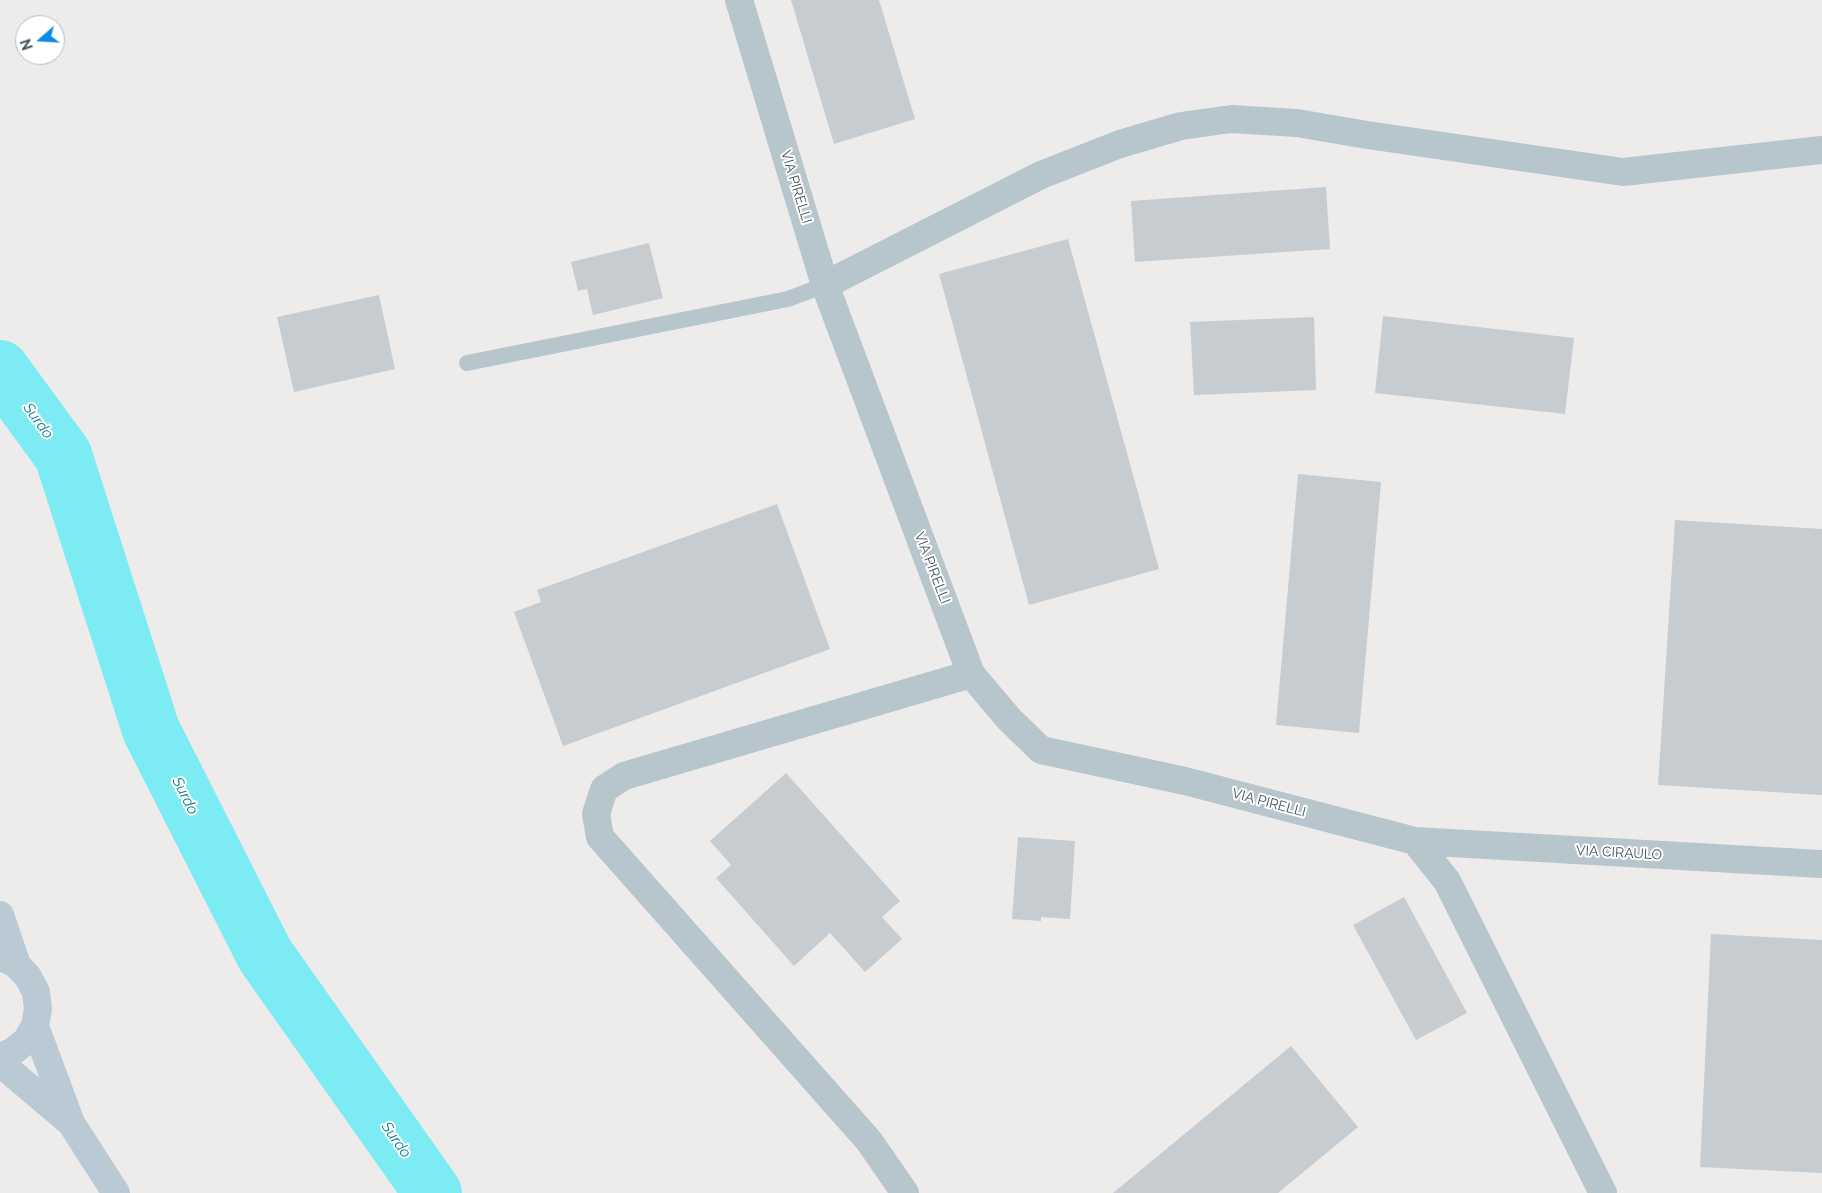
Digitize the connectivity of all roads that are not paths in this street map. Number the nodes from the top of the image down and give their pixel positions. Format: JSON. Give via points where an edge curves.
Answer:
{"nodes":[{"id":1,"x":739,"y":0,"type":"edge"},
{"id":2,"x":1822,"y":150,"type":"edge"},
{"id":3,"x":825,"y":286,"type":"junction"},
{"id":4,"x":466,"y":363,"type":"dead end"},
{"id":5,"x":971,"y":674,"type":"junction"},
{"id":6,"x":1415,"y":841,"type":"junction"},
{"id":7,"x":1822,"y":864,"type":"edge"},
{"id":8,"x":0,"y":915,"type":"edge"},
{"id":9,"x":8,"y":960,"type":"edge"},
{"id":10,"x":35,"y":1026,"type":"junction"},
{"id":11,"x":0,"y":1057,"type":"edge"},
{"id":12,"x":0,"y":1063,"type":"edge"},
{"id":13,"x":71,"y":1123,"type":"junction"},
{"id":14,"x":116,"y":1193,"type":"edge"},
{"id":15,"x":905,"y":1193,"type":"edge"},
{"id":16,"x":1603,"y":1193,"type":"edge"}],
"edges":[{"from":1,"to":3,"type":"street","name":"VIA PIRELLI"},
{"from":2,"to":3,"type":"street","via":[[1623,172],[1297,124],[1231,119],[1181,126],[1120,144],[1041,175]]},
{"from":3,"to":4,"type":"lane","via":[[788,299]]},
{"from":3,"to":5,"type":"street","name":"VIA PIRELLI"},
{"from":5,"to":6,"type":"street","name":"VIA PIRELLI","via":[[1009,719],[1041,750],[1185,781]]},
{"from":5,"to":15,"type":"street","via":[[624,776],[604,788],[596,814],[600,837],[869,1141]]},
{"from":6,"to":7,"type":"street","name":"VIA CIRAULO"},
{"from":6,"to":16,"type":"street","via":[[1447,881]]},
{"from":8,"to":9,"type":"main road"},
{"from":9,"to":10,"type":"main road","via":[[28,977],[36,992]]},
{"from":10,"to":11,"type":"main road","via":[[26,1040]]},
{"from":10,"to":13,"type":"main road"},
{"from":12,"to":13,"type":"main road"},
{"from":13,"to":14,"type":"main road"}]}
